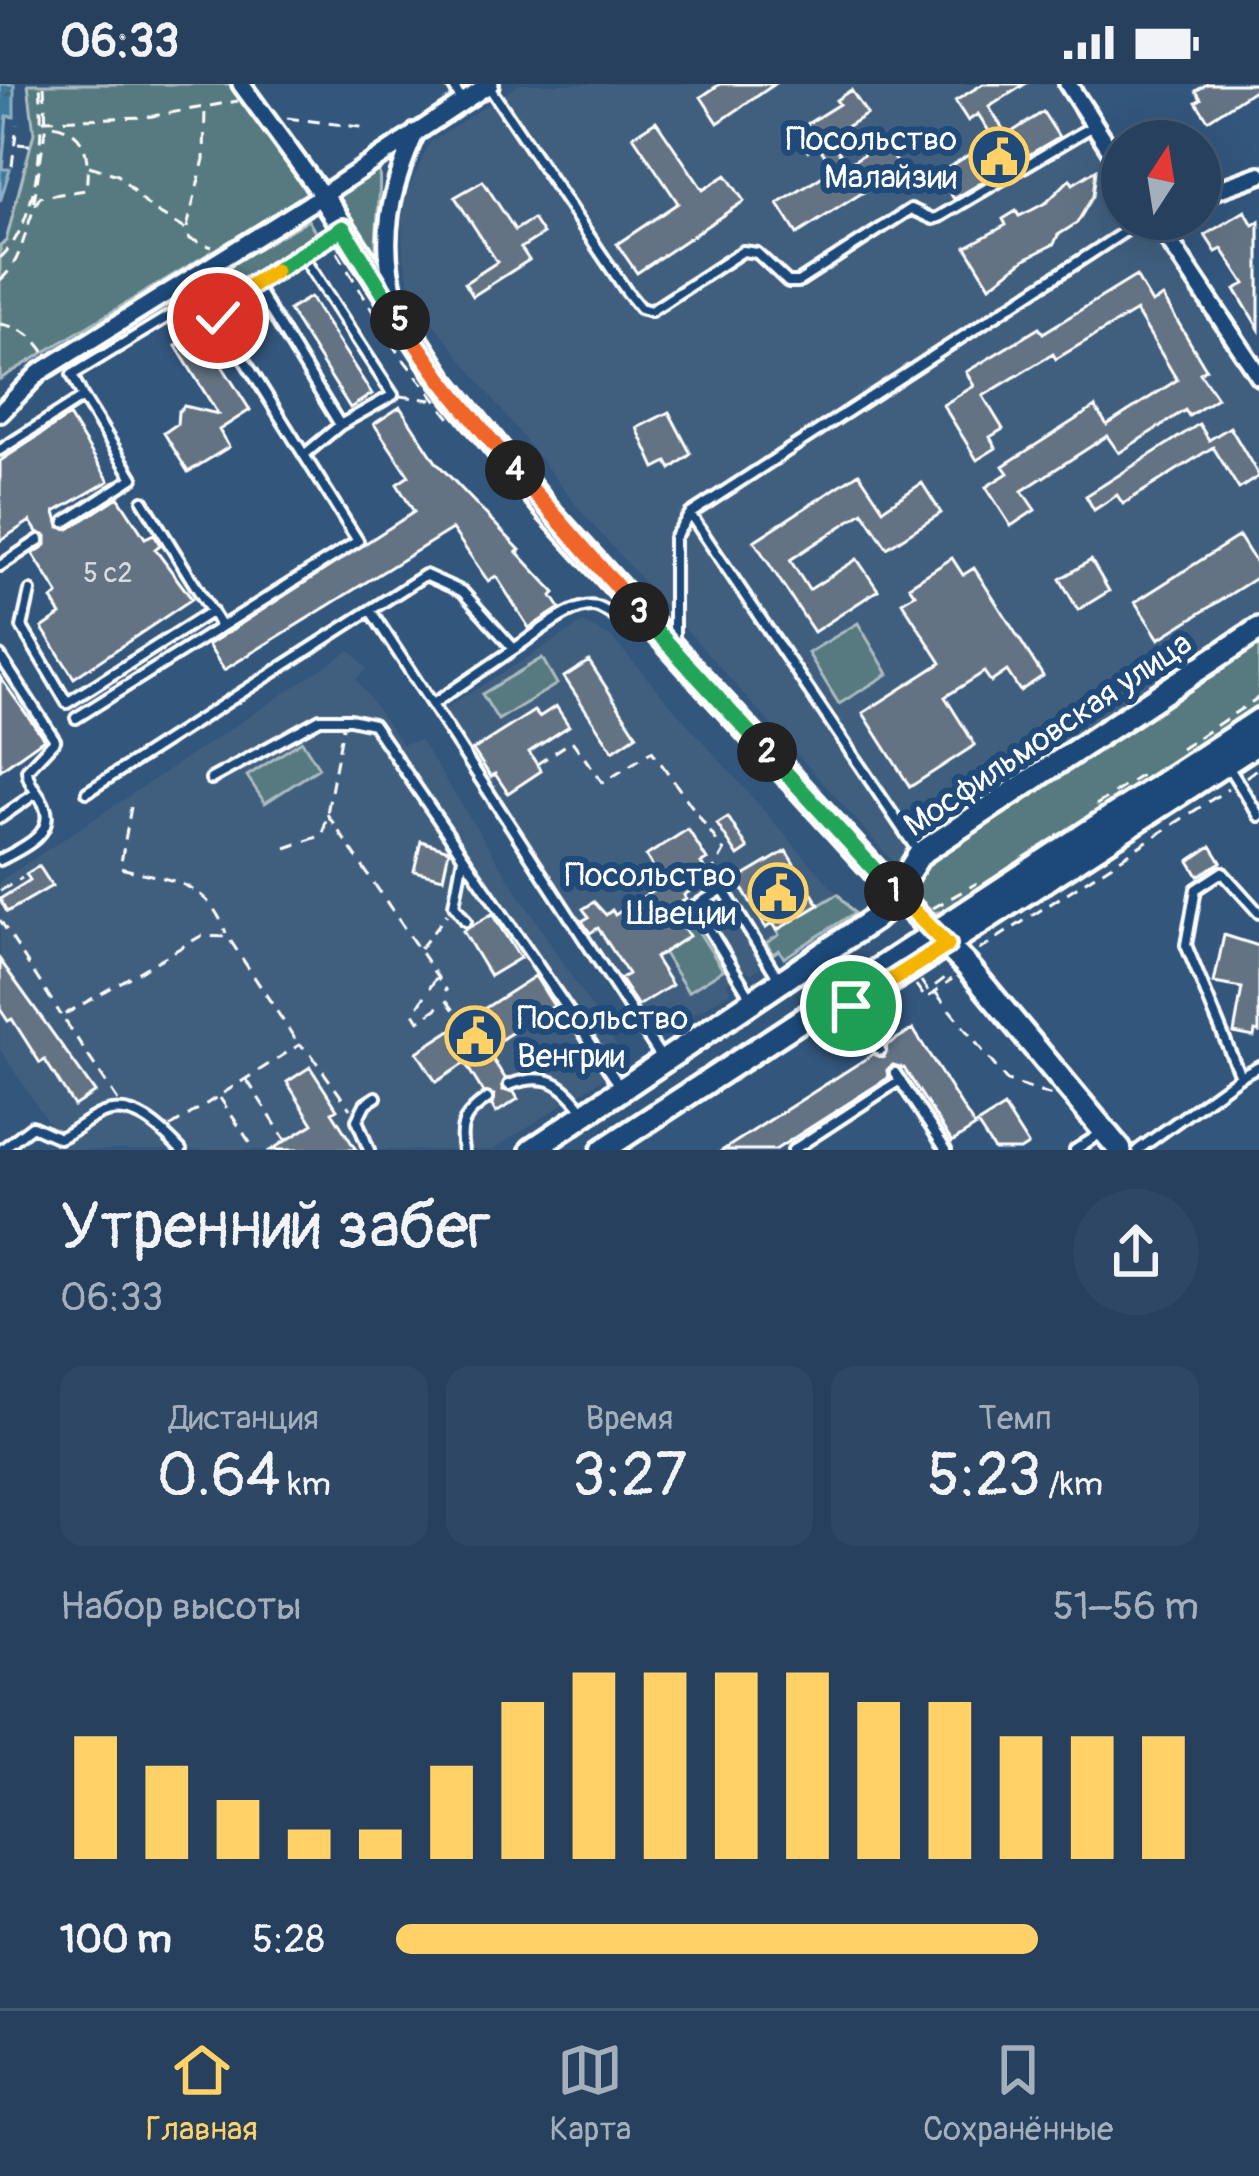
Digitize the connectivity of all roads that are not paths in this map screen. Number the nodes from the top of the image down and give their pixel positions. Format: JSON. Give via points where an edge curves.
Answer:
{"nodes":[{"id":1,"x":452,"y":84,"type":"edge"},
{"id":2,"x":1068,"y":84,"type":"edge"},
{"id":3,"x":489,"y":85,"type":"edge"},
{"id":4,"x":246,"y":91,"type":"edge"},
{"id":5,"x":462,"y":101,"type":"junction"},
{"id":6,"x":1094,"y":125,"type":"junction"},
{"id":7,"x":417,"y":130,"type":"junction"},
{"id":8,"x":1101,"y":136,"type":"edge"},
{"id":9,"x":1259,"y":175,"type":"edge"},
{"id":10,"x":1221,"y":189,"type":"edge"},
{"id":11,"x":322,"y":196,"type":"junction"},
{"id":12,"x":343,"y":228,"type":"junction"},
{"id":13,"x":1112,"y":240,"type":"edge"},
{"id":14,"x":1169,"y":240,"type":"edge"},
{"id":15,"x":301,"y":254,"type":"junction"},
{"id":16,"x":185,"y":281,"type":"junction"},
{"id":17,"x":254,"y":284,"type":"junction"},
{"id":18,"x":197,"y":299,"type":"junction"},
{"id":19,"x":220,"y":305,"type":"junction"},
{"id":20,"x":403,"y":324,"type":"junction"},
{"id":21,"x":1259,"y":376,"type":"edge"},
{"id":22,"x":83,"y":397,"type":"junction"},
{"id":23,"x":0,"y":413,"type":"edge"},
{"id":24,"x":340,"y":425,"type":"junction"},
{"id":25,"x":0,"y":450,"type":"edge"},
{"id":26,"x":304,"y":455,"type":"junction"},
{"id":27,"x":142,"y":500,"type":"dead end"},
{"id":28,"x":690,"y":514,"type":"junction"},
{"id":29,"x":65,"y":522,"type":"dead end"},
{"id":30,"x":39,"y":539,"type":"dead end"},
{"id":31,"x":0,"y":566,"type":"edge"},
{"id":32,"x":30,"y":591,"type":"dead end"},
{"id":33,"x":212,"y":611,"type":"junction"},
{"id":34,"x":371,"y":611,"type":"junction"},
{"id":35,"x":651,"y":626,"type":"junction"},
{"id":36,"x":221,"y":627,"type":"junction"},
{"id":37,"x":1259,"y":629,"type":"edge"},
{"id":38,"x":514,"y":650,"type":"junction"},
{"id":39,"x":674,"y":650,"type":"junction"},
{"id":40,"x":0,"y":656,"type":"edge"},
{"id":41,"x":433,"y":704,"type":"junction"},
{"id":42,"x":76,"y":718,"type":"dead end"},
{"id":43,"x":1259,"y":720,"type":"edge"},
{"id":44,"x":1259,"y":742,"type":"edge"},
{"id":45,"x":1232,"y":773,"type":"junction"},
{"id":46,"x":211,"y":779,"type":"dead end"},
{"id":47,"x":87,"y":792,"type":"dead end"},
{"id":48,"x":36,"y":794,"type":"junction"},
{"id":49,"x":1259,"y":816,"type":"edge"},
{"id":50,"x":0,"y":818,"type":"edge"},
{"id":51,"x":920,"y":854,"type":"junction"},
{"id":52,"x":463,"y":857,"type":"junction"},
{"id":53,"x":0,"y":860,"type":"edge"},
{"id":54,"x":896,"y":893,"type":"junction"},
{"id":55,"x":1259,"y":913,"type":"edge"},
{"id":56,"x":466,"y":921,"type":"dead end"},
{"id":57,"x":941,"y":939,"type":"junction"},
{"id":58,"x":780,"y":981,"type":"junction"},
{"id":59,"x":752,"y":999,"type":"junction"},
{"id":60,"x":851,"y":1006,"type":"junction"},
{"id":61,"x":880,"y":1050,"type":"dead end"},
{"id":62,"x":665,"y":1063,"type":"junction"},
{"id":63,"x":1259,"y":1066,"type":"edge"},
{"id":64,"x":1240,"y":1076,"type":"junction"},
{"id":65,"x":509,"y":1085,"type":"dead end"},
{"id":66,"x":622,"y":1091,"type":"junction"},
{"id":67,"x":376,"y":1097,"type":"dead end"},
{"id":68,"x":488,"y":1099,"type":"dead end"},
{"id":69,"x":586,"y":1114,"type":"junction"},
{"id":70,"x":1111,"y":1142,"type":"edge"},
{"id":71,"x":1,"y":1150,"type":"edge"},
{"id":72,"x":181,"y":1150,"type":"edge"},
{"id":73,"x":369,"y":1150,"type":"edge"},
{"id":74,"x":463,"y":1150,"type":"edge"},
{"id":75,"x":532,"y":1150,"type":"edge"},
{"id":76,"x":603,"y":1150,"type":"edge"},
{"id":77,"x":627,"y":1150,"type":"edge"},
{"id":78,"x":793,"y":1150,"type":"edge"},
{"id":79,"x":946,"y":1150,"type":"edge"},
{"id":80,"x":1075,"y":1150,"type":"edge"},
{"id":81,"x":1138,"y":1150,"type":"edge"}],
"edges":[{"from":1,"to":5,"type":"lane"},
{"from":2,"to":6,"type":"street"},
{"from":3,"to":5,"type":"street"},
{"from":3,"to":6,"type":"lane","via":[[627,292],[651,311],[743,251],[798,282],[911,209],[939,217]]},
{"from":4,"to":11,"type":"street"},
{"from":5,"to":7,"type":"street"},
{"from":6,"to":8,"type":"street"},
{"from":7,"to":11,"type":"street"},
{"from":7,"to":20,"type":"street","via":[[386,230]]},
{"from":9,"to":10,"type":"street"},
{"from":11,"to":12,"type":"street"},
{"from":11,"to":16,"type":"street"},
{"from":12,"to":15,"type":"lane"},
{"from":12,"to":20,"type":"street"},
{"from":13,"to":28,"type":"lane"},
{"from":14,"to":21,"type":"street"},
{"from":15,"to":17,"type":"lane"},
{"from":15,"to":24,"type":"lane","via":[[393,394]]},
{"from":16,"to":18,"type":"lane"},
{"from":16,"to":23,"type":"street","via":[[39,373]]},
{"from":17,"to":19,"type":"lane"},
{"from":17,"to":24,"type":"lane"},
{"from":18,"to":19,"type":"lane"},
{"from":18,"to":22,"type":"lane","via":[[73,375]]},
{"from":19,"to":26,"type":"lane","via":[[218,318]]},
{"from":20,"to":35,"type":"street","via":[[548,511]]},
{"from":22,"to":25,"type":"lane"},
{"from":22,"to":29,"type":"lane","via":[[133,478]]},
{"from":24,"to":26,"type":"lane"},
{"from":26,"to":36,"type":"lane","via":[[358,541]]},
{"from":27,"to":33,"type":"lane"},
{"from":28,"to":39,"type":"lane","via":[[674,538]]},
{"from":28,"to":51,"type":"lane"},
{"from":30,"to":31,"type":"lane"},
{"from":32,"to":33,"type":"lane","via":[[22,627],[68,703]]},
{"from":33,"to":36,"type":"lane"},
{"from":34,"to":38,"type":"lane","via":[[425,575],[463,592]]},
{"from":34,"to":41,"type":"lane"},
{"from":34,"to":47,"type":"lane"},
{"from":35,"to":38,"type":"lane","via":[[579,606]]},
{"from":35,"to":39,"type":"street"},
{"from":36,"to":42,"type":"lane"},
{"from":37,"to":51,"type":"street","name":"Мосфильмовская улица"},
{"from":38,"to":41,"type":"lane"},
{"from":39,"to":54,"type":"street"},
{"from":40,"to":48,"type":"lane","via":[[54,736],[27,770]]},
{"from":41,"to":62,"type":"lane"},
{"from":43,"to":57,"type":"street"},
{"from":44,"to":45,"type":"street"},
{"from":45,"to":49,"type":"lane"},
{"from":45,"to":57,"type":"street"},
{"from":46,"to":52,"type":"lane","via":[[320,719],[373,724]]},
{"from":48,"to":50,"type":"lane"},
{"from":48,"to":53,"type":"lane","via":[[44,829]]},
{"from":51,"to":54,"type":"street","name":"Мосфильмовская улица"},
{"from":52,"to":56,"type":"lane","via":[[454,905]]},
{"from":52,"to":66,"type":"lane"},
{"from":54,"to":57,"type":"street"},
{"from":54,"to":58,"type":"street","name":"Мосфильмовская улица","via":[[874,919]]},
{"from":55,"to":64,"type":"lane","via":[[1222,872],[1196,889],[1186,945]]},
{"from":57,"to":60,"type":"street"},
{"from":57,"to":70,"type":"street"},
{"from":57,"to":76,"type":"street"},
{"from":58,"to":59,"type":"street","name":"Мосфильмовская улица"},
{"from":58,"to":59,"type":"lane","via":[[723,889],[695,906]]},
{"from":59,"to":62,"type":"street","name":"Мосфильмовская улица"},
{"from":60,"to":61,"type":"lane"},
{"from":60,"to":77,"type":"street"},
{"from":62,"to":66,"type":"street","name":"Мосфильмовская улица"},
{"from":63,"to":64,"type":"lane"},
{"from":64,"to":81,"type":"lane"},
{"from":65,"to":69,"type":"lane","via":[[529,1078],[566,1088]]},
{"from":66,"to":69,"type":"street","name":"Мосфильмовская улица"},
{"from":67,"to":73,"type":"lane","via":[[357,1120]]},
{"from":68,"to":74,"type":"lane","via":[[464,1118]]},
{"from":69,"to":75,"type":"street","name":"Мосфильмовская улица"},
{"from":70,"to":80,"type":"lane"},
{"from":71,"to":72,"type":"lane","via":[[32,1126],[59,1138],[124,1109]]},
{"from":78,"to":79,"type":"lane","via":[[898,1077]]}]}
